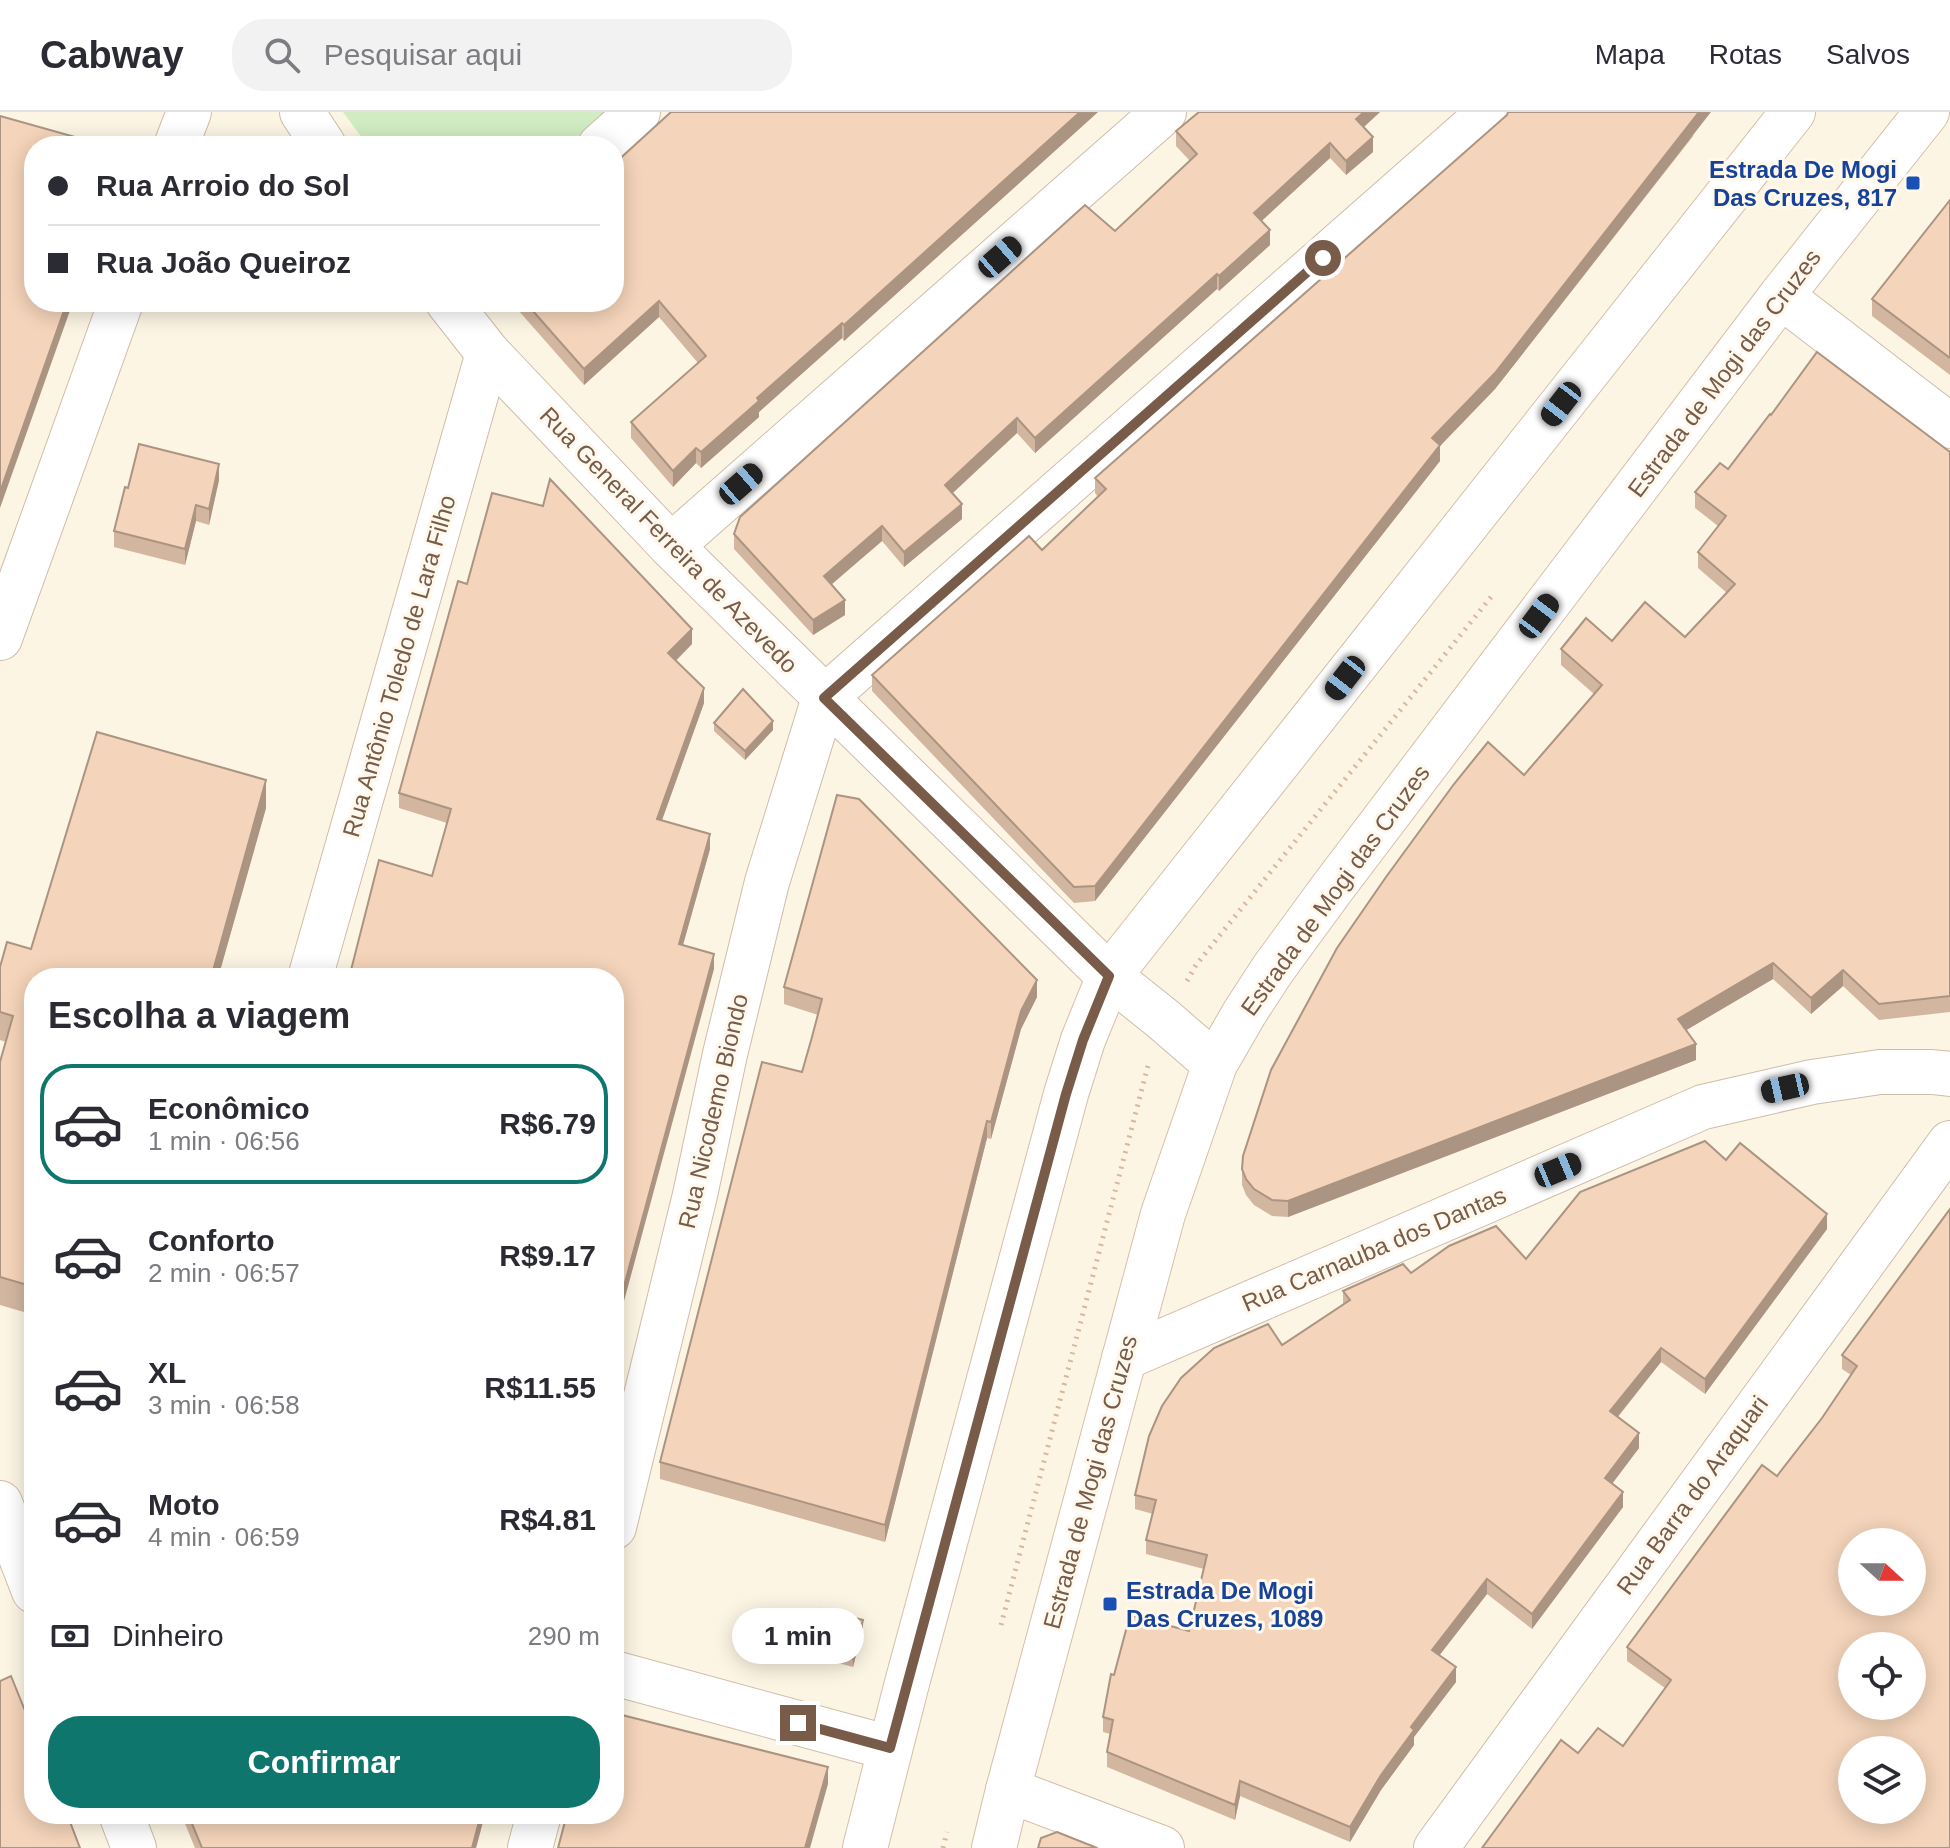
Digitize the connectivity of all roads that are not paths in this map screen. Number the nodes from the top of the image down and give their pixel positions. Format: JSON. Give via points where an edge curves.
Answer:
{"nodes":[{"id":1,"x":189,"y":112,"type":"edge"},
{"id":2,"x":302,"y":112,"type":"edge"},
{"id":3,"x":638,"y":112,"type":"edge"},
{"id":4,"x":1164,"y":112,"type":"edge"},
{"id":5,"x":1490,"y":112,"type":"edge"},
{"id":6,"x":1793,"y":112,"type":"edge"},
{"id":7,"x":1927,"y":112,"type":"edge"},
{"id":8,"x":180,"y":136,"type":"edge"},
{"id":9,"x":318,"y":136,"type":"edge"},
{"id":10,"x":611,"y":136,"type":"edge"},
{"id":11,"x":1781,"y":296,"type":"junction"},
{"id":12,"x":117,"y":312,"type":"edge"},
{"id":13,"x":456,"y":312,"type":"edge"},
{"id":14,"x":488,"y":353,"type":"junction"},
{"id":15,"x":1950,"y":426,"type":"edge"},
{"id":16,"x":671,"y":546,"type":"junction"},
{"id":17,"x":0,"y":638,"type":"edge"},
{"id":18,"x":824,"y":698,"type":"junction"},
{"id":19,"x":313,"y":968,"type":"edge"},
{"id":20,"x":1109,"y":976,"type":"junction"},
{"id":21,"x":1215,"y":1064,"type":"junction"},
{"id":22,"x":1950,"y":1074,"type":"edge"},
{"id":23,"x":1950,"y":1143,"type":"edge"},
{"id":24,"x":1124,"y":1358,"type":"junction"},
{"id":25,"x":624,"y":1486,"type":"edge"},
{"id":26,"x":0,"y":1502,"type":"edge"},
{"id":27,"x":24,"y":1510,"type":"edge"},
{"id":28,"x":24,"y":1565,"type":"edge"},
{"id":29,"x":624,"y":1676,"type":"edge"},
{"id":30,"x":890,"y":1748,"type":"junction"},
{"id":31,"x":1008,"y":1790,"type":"junction"},
{"id":32,"x":125,"y":1824,"type":"edge"},
{"id":33,"x":536,"y":1824,"type":"edge"},
{"id":34,"x":134,"y":1848,"type":"edge"},
{"id":35,"x":530,"y":1848,"type":"edge"},
{"id":36,"x":865,"y":1848,"type":"edge"},
{"id":37,"x":994,"y":1848,"type":"edge"},
{"id":38,"x":1162,"y":1848,"type":"edge"},
{"id":39,"x":1436,"y":1848,"type":"edge"}],
"edges":[{"from":1,"to":8,"type":"street"},
{"from":2,"to":9,"type":"street"},
{"from":3,"to":10,"type":"street"},
{"from":4,"to":16,"type":"street"},
{"from":5,"to":18,"type":"street"},
{"from":6,"to":20,"type":"street"},
{"from":7,"to":11,"type":"street","name":"Estrada de Mogi das Cruzes"},
{"from":11,"to":15,"type":"street"},
{"from":11,"to":21,"type":"street","name":"Estrada de Mogi das Cruzes","via":[[1325,899],[1252,1001]]},
{"from":12,"to":17,"type":"street"},
{"from":13,"to":14,"type":"street","name":"Rua General Ferreira de Azevedo"},
{"from":14,"to":16,"type":"street","name":"Rua General Ferreira de Azevedo"},
{"from":14,"to":19,"type":"street","name":"Rua Antônio Toledo de Lara Filho"},
{"from":16,"to":18,"type":"street","name":"Rua General Ferreira de Azevedo"},
{"from":18,"to":20,"type":"street","name":"Rua General Ferreira de Azevedo"},
{"from":18,"to":25,"type":"street","name":"Rua Nicodemo Biondo","via":[[767,882]]},
{"from":20,"to":21,"type":"street","name":"Rua General Ferreira de Azevedo"},
{"from":20,"to":30,"type":"street","via":[[1066,1094]]},
{"from":21,"to":24,"type":"street","name":"Estrada de Mogi das Cruzes","via":[[1163,1214]]},
{"from":22,"to":24,"type":"street","name":"Rua Carnauba dos Dantas","via":[[1880,1072],[1703,1107]]},
{"from":23,"to":39,"type":"street","name":"Rua Barra do Araquari"},
{"from":24,"to":31,"type":"street","name":"Estrada de Mogi das Cruzes"},
{"from":26,"to":27,"type":"street"},
{"from":26,"to":28,"type":"street"},
{"from":29,"to":30,"type":"street"},
{"from":30,"to":36,"type":"street"},
{"from":31,"to":37,"type":"street","name":"Estrada de Mogi das Cruzes"},
{"from":31,"to":38,"type":"street"},
{"from":32,"to":34,"type":"street"},
{"from":33,"to":35,"type":"street"}]}
